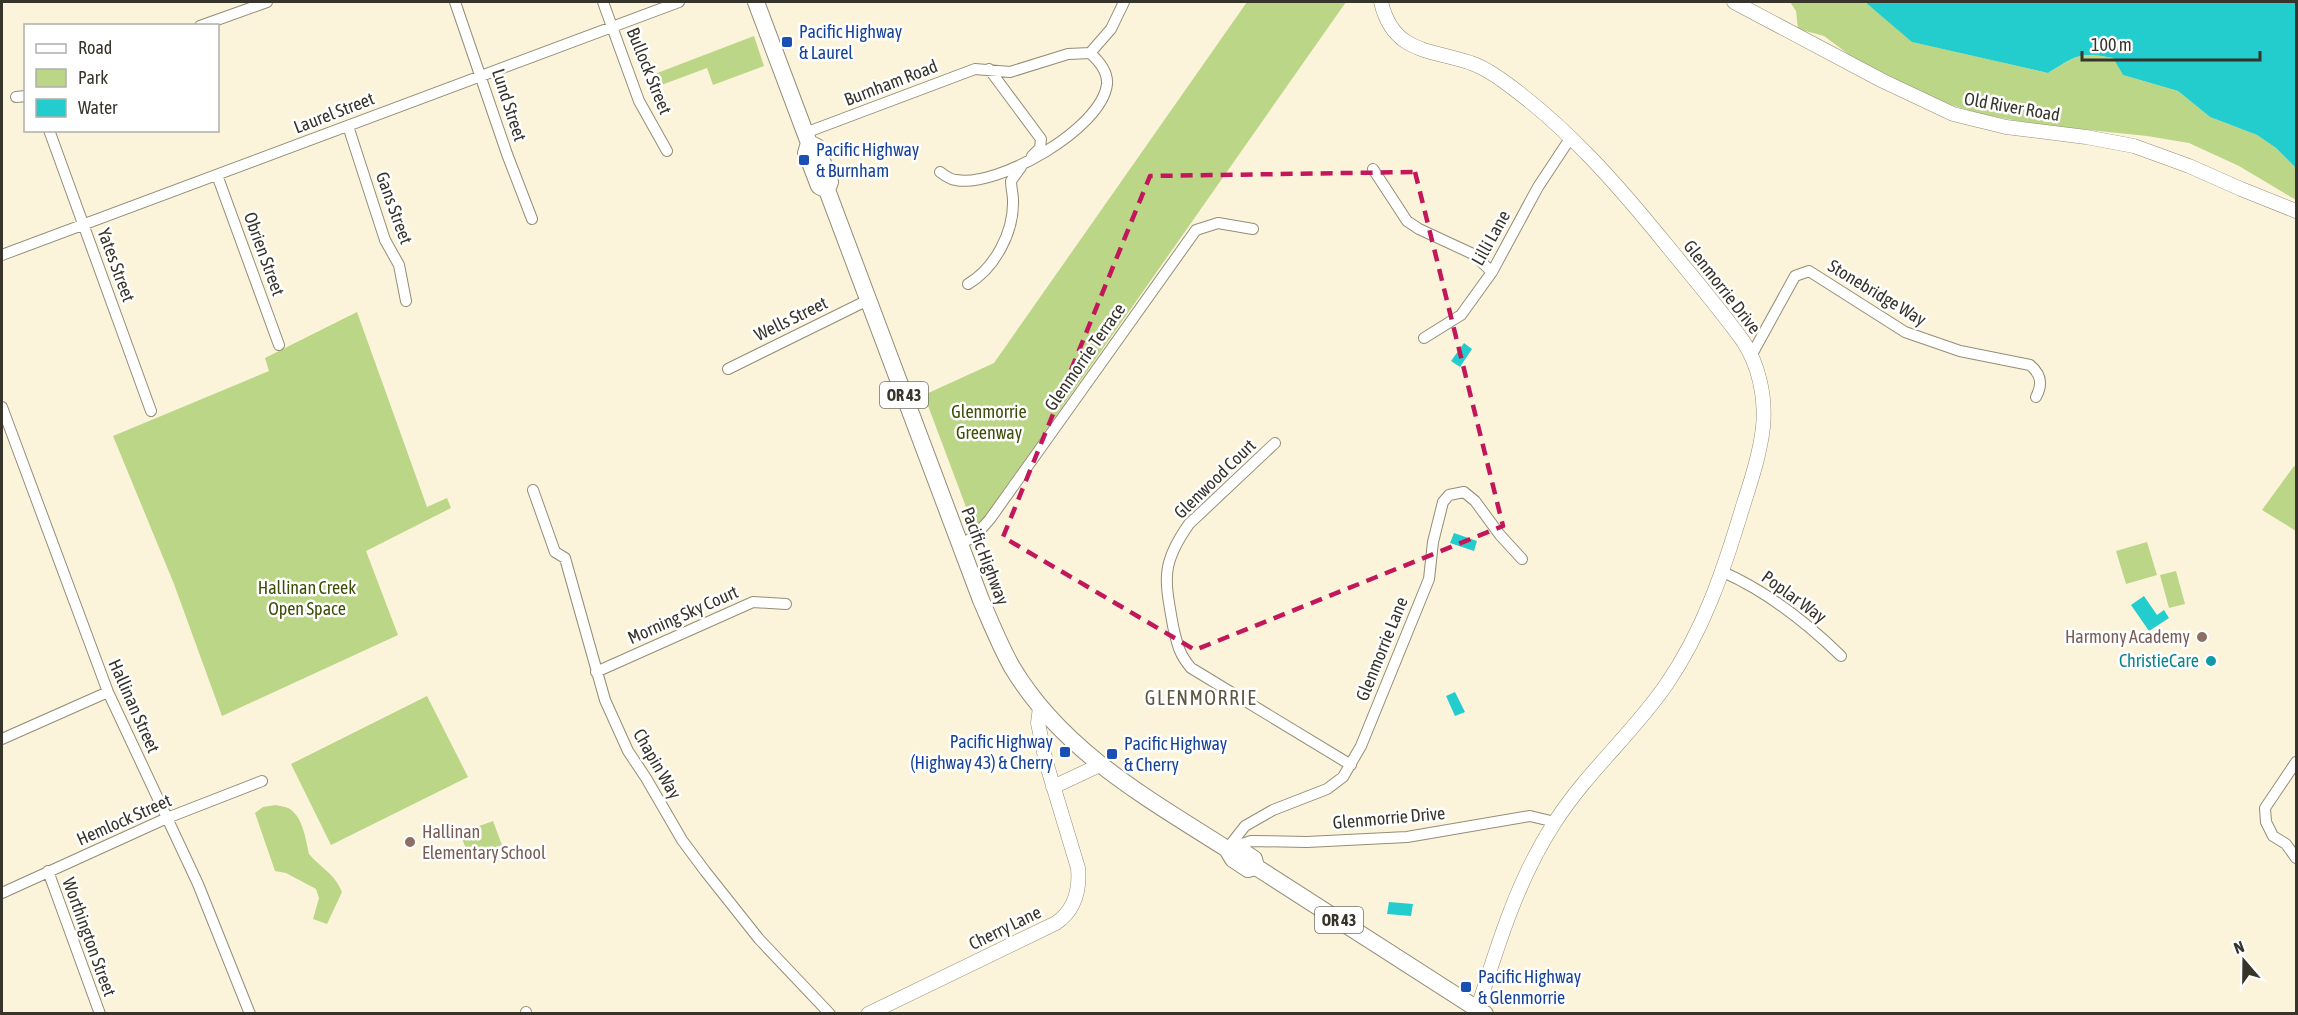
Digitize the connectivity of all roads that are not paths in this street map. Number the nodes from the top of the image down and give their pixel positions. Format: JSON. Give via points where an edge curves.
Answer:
{"nodes":[{"id":1,"x":267,"y":2,"type":"edge"},
{"id":2,"x":455,"y":2,"type":"edge"},
{"id":3,"x":603,"y":2,"type":"edge"},
{"id":4,"x":679,"y":2,"type":"edge"},
{"id":5,"x":756,"y":2,"type":"edge"},
{"id":6,"x":1124,"y":2,"type":"edge"},
{"id":7,"x":1381,"y":2,"type":"edge"},
{"id":8,"x":1734,"y":2,"type":"edge"},
{"id":9,"x":206,"y":24,"type":"edge"},
{"id":10,"x":612,"y":26,"type":"junction"},
{"id":11,"x":1090,"y":53,"type":"junction"},
{"id":12,"x":989,"y":69,"type":"junction"},
{"id":13,"x":482,"y":75,"type":"junction"},
{"id":14,"x":348,"y":126,"type":"junction"},
{"id":15,"x":50,"y":132,"type":"edge"},
{"id":16,"x":1571,"y":137,"type":"junction"},
{"id":17,"x":807,"y":138,"type":"junction"},
{"id":18,"x":667,"y":151,"type":"dead end"},
{"id":19,"x":1023,"y":165,"type":"junction"},
{"id":20,"x":1373,"y":169,"type":"dead end"},
{"id":21,"x":940,"y":172,"type":"dead end"},
{"id":22,"x":217,"y":175,"type":"junction"},
{"id":23,"x":2296,"y":211,"type":"edge"},
{"id":24,"x":532,"y":219,"type":"dead end"},
{"id":25,"x":84,"y":225,"type":"junction"},
{"id":26,"x":1253,"y":230,"type":"dead end"},
{"id":27,"x":2,"y":255,"type":"edge"},
{"id":28,"x":1492,"y":272,"type":"junction"},
{"id":29,"x":968,"y":284,"type":"dead end"},
{"id":30,"x":868,"y":300,"type":"junction"},
{"id":31,"x":406,"y":301,"type":"dead end"},
{"id":32,"x":1424,"y":338,"type":"dead end"},
{"id":33,"x":279,"y":345,"type":"dead end"},
{"id":34,"x":1751,"y":356,"type":"junction"},
{"id":35,"x":729,"y":369,"type":"dead end"},
{"id":36,"x":2036,"y":397,"type":"dead end"},
{"id":37,"x":2,"y":407,"type":"edge"},
{"id":38,"x":151,"y":411,"type":"dead end"},
{"id":39,"x":1275,"y":444,"type":"dead end"},
{"id":40,"x":533,"y":490,"type":"dead end"},
{"id":41,"x":959,"y":545,"type":"junction"},
{"id":42,"x":1522,"y":559,"type":"dead end"},
{"id":43,"x":1723,"y":572,"type":"junction"},
{"id":44,"x":786,"y":604,"type":"dead end"},
{"id":45,"x":1841,"y":656,"type":"dead end"},
{"id":46,"x":596,"y":672,"type":"junction"},
{"id":47,"x":108,"y":692,"type":"junction"},
{"id":48,"x":1040,"y":707,"type":"junction"},
{"id":49,"x":2,"y":739,"type":"edge"},
{"id":50,"x":2296,"y":762,"type":"edge"},
{"id":51,"x":1100,"y":765,"type":"junction"},
{"id":52,"x":1351,"y":765,"type":"junction"},
{"id":53,"x":262,"y":781,"type":"dead end"},
{"id":54,"x":1053,"y":787,"type":"junction"},
{"id":55,"x":167,"y":818,"type":"junction"},
{"id":56,"x":1555,"y":822,"type":"junction"},
{"id":57,"x":1227,"y":849,"type":"junction"},
{"id":58,"x":2296,"y":858,"type":"edge"},
{"id":59,"x":48,"y":871,"type":"junction"},
{"id":60,"x":2,"y":893,"type":"edge"},
{"id":61,"x":1479,"y":1012,"type":"edge"},
{"id":62,"x":100,"y":1014,"type":"edge"},
{"id":63,"x":250,"y":1014,"type":"edge"},
{"id":64,"x":830,"y":1014,"type":"edge"},
{"id":65,"x":868,"y":1014,"type":"edge"}],
"edges":[{"from":1,"to":9,"type":"street"},
{"from":2,"to":13,"type":"street","name":"Lund Street"},
{"from":3,"to":10,"type":"street","name":"Bullock Street"},
{"from":4,"to":10,"type":"street","name":"Laurel Street"},
{"from":5,"to":17,"type":"main road","name":"Pacific Highway","number":"OR 43"},
{"from":6,"to":11,"type":"street","via":[[1111,29]]},
{"from":7,"to":16,"type":"street","name":"Glenmorrie Drive","via":[[1386,22],[1400,38],[1483,68]]},
{"from":8,"to":23,"type":"street","name":"Old River Road","via":[[1953,114],[2006,127],[2134,146]]},
{"from":10,"to":13,"type":"street","name":"Laurel Street"},
{"from":10,"to":18,"type":"street","name":"Bullock Street","via":[[639,101]]},
{"from":11,"to":12,"type":"street","name":"Burnham Road","via":[[1068,54],[1010,72]]},
{"from":11,"to":19,"type":"street","via":[[1106,76],[1103,95],[1077,128]]},
{"from":12,"to":17,"type":"street","name":"Burnham Road","via":[[975,69]]},
{"from":12,"to":19,"type":"street","via":[[1041,139],[1040,148]]},
{"from":13,"to":14,"type":"street","name":"Laurel Street"},
{"from":13,"to":24,"type":"street","name":"Lund Street"},
{"from":14,"to":22,"type":"street","name":"Laurel Street"},
{"from":14,"to":31,"type":"street","name":"Gans Street","via":[[386,240],[399,265]]},
{"from":15,"to":25,"type":"street","name":"Yates Street"},
{"from":16,"to":28,"type":"street","name":"Lilli Lane","via":[[1538,187]]},
{"from":16,"to":34,"type":"street","name":"Glenmorrie Drive","via":[[1630,200],[1734,328]]},
{"from":17,"to":30,"type":"main road","name":"Pacific Highway","number":"OR 43","via":[[817,147],[830,182],[827,190]]},
{"from":19,"to":21,"type":"street","via":[[965,180]]},
{"from":19,"to":29,"type":"street","via":[[1011,181],[1013,201],[1002,245],[989,268]]},
{"from":20,"to":28,"type":"street","via":[[1407,221],[1473,254]]},
{"from":22,"to":25,"type":"street","name":"Laurel Street"},
{"from":22,"to":33,"type":"street","name":"Obrien Street"},
{"from":25,"to":27,"type":"street","name":"Laurel Street"},
{"from":25,"to":38,"type":"street","name":"Yates Street"},
{"from":26,"to":41,"type":"street","name":"Glenmorrie Terrace","via":[[1218,223],[1196,230],[990,519],[975,536]]},
{"from":28,"to":32,"type":"street","name":"Lilli Lane","via":[[1461,315]]},
{"from":30,"to":35,"type":"street","name":"Wells Street"},
{"from":30,"to":41,"type":"main road","name":"Pacific Highway","number":"OR 43"},
{"from":34,"to":36,"type":"street","name":"Stonebridge Way","via":[[1795,276],[1809,271],[1905,332],[1960,351],[2030,365],[2041,380]]},
{"from":34,"to":43,"type":"street","name":"Glenmorrie Drive","via":[[1760,385],[1763,427]]},
{"from":37,"to":47,"type":"street","name":"Hallinan Street"},
{"from":39,"to":52,"type":"street","name":"Glenwood Court","via":[[1189,524],[1178,540],[1167,570],[1166,588],[1176,642],[1180,656],[1191,668]]},
{"from":40,"to":46,"type":"street","name":"Chapin Way","via":[[555,552],[565,558]]},
{"from":41,"to":48,"type":"main road","name":"Pacific Highway","number":"OR 43","via":[[1000,644]]},
{"from":42,"to":52,"type":"street","name":"Glenmorrie Lane","via":[[1476,501],[1464,492],[1449,495],[1443,502],[1428,579]]},
{"from":43,"to":45,"type":"street","name":"Poplar Way","via":[[1755,588]]},
{"from":43,"to":56,"type":"street","name":"Glenmorrie Drive","via":[[1700,627],[1666,685]]},
{"from":44,"to":46,"type":"street","name":"Morning Sky Court","via":[[753,602]]},
{"from":46,"to":64,"type":"street","name":"Chapin Way","via":[[628,752],[682,840],[759,939]]},
{"from":47,"to":49,"type":"street"},
{"from":47,"to":55,"type":"street","name":"Hallinan Street"},
{"from":48,"to":51,"type":"main road","name":"Pacific Highway","number":"OR 43"},
{"from":48,"to":54,"type":"street","name":"Cherry Lane","via":[[1038,723]]},
{"from":50,"to":58,"type":"street","via":[[2265,808],[2273,836],[2286,844]]},
{"from":51,"to":54,"type":"street"},
{"from":51,"to":57,"type":"main road","name":"Pacific Highway","number":"OR 43"},
{"from":52,"to":57,"type":"street","name":"Glenmorrie Lane","via":[[1327,789],[1245,826]]},
{"from":53,"to":55,"type":"street","name":"Hemlock Street"},
{"from":54,"to":65,"type":"street","name":"Cherry Lane","via":[[1080,881],[1074,902],[1063,918]]},
{"from":55,"to":59,"type":"street","name":"Hemlock Street"},
{"from":55,"to":63,"type":"street","name":"Hallinan Street"},
{"from":56,"to":57,"type":"street","name":"Glenmorrie Drive","via":[[1530,816],[1407,837],[1251,841]]},
{"from":56,"to":61,"type":"street","name":"Glenmorrie Drive","via":[[1512,905]]},
{"from":57,"to":61,"type":"main road","name":"Pacific Highway","number":"OR 43","via":[[1239,849],[1254,859],[1256,867]]},
{"from":59,"to":60,"type":"street","name":"Hemlock Street"},
{"from":59,"to":62,"type":"street","name":"Worthington Street"}]}
